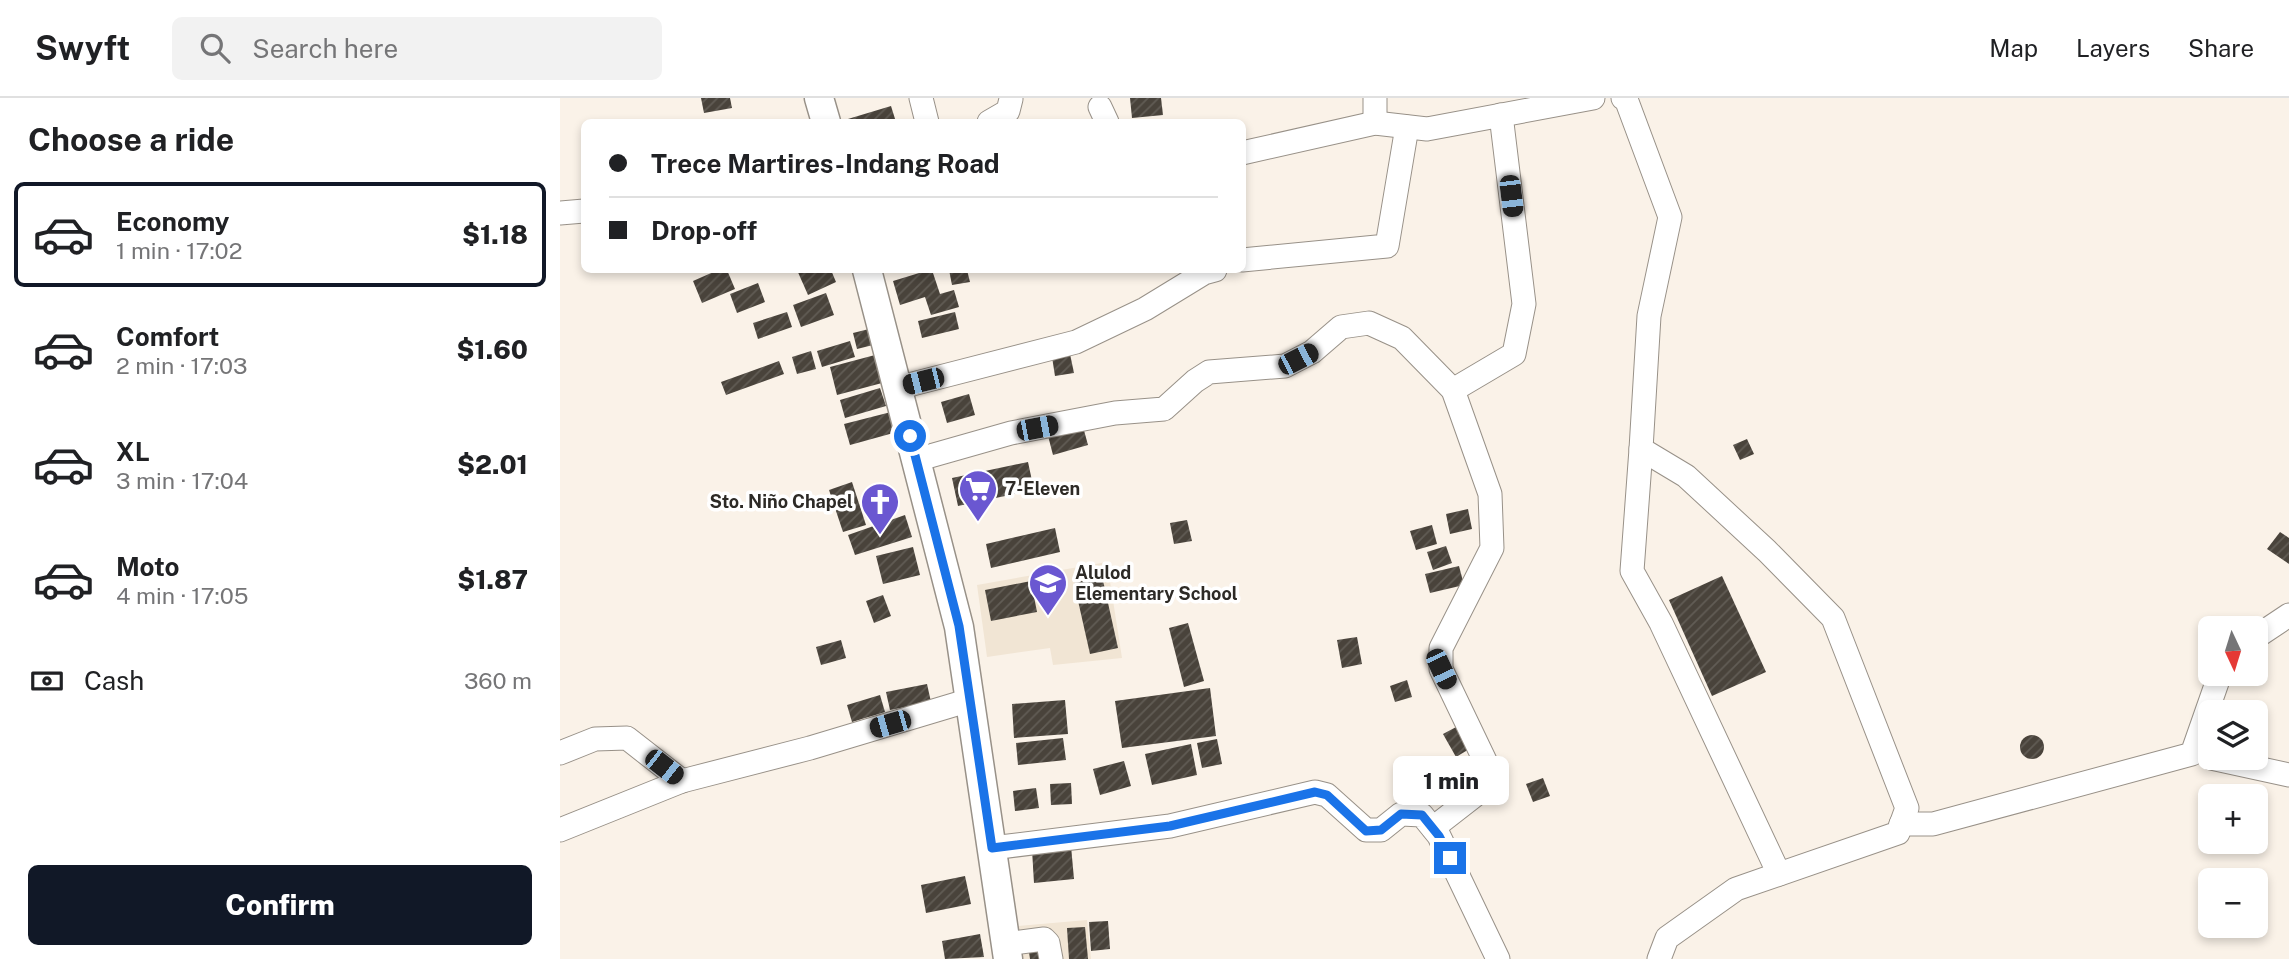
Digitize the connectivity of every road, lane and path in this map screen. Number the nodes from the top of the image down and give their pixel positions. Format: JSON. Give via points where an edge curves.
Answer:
{"nodes":[{"id":1,"x":819,"y":98,"type":"edge"},
{"id":2,"x":921,"y":98,"type":"edge"},
{"id":3,"x":1375,"y":98,"type":"edge"},
{"id":4,"x":1593,"y":98,"type":"edge"},
{"id":5,"x":1623,"y":98,"type":"edge"},
{"id":6,"x":1011,"y":99,"type":"edge"},
{"id":7,"x":1500,"y":115,"type":"junction"},
{"id":8,"x":825,"y":119,"type":"edge"},
{"id":9,"x":926,"y":119,"type":"edge"},
{"id":10,"x":994,"y":119,"type":"edge"},
{"id":11,"x":1375,"y":123,"type":"junction"},
{"id":12,"x":1408,"y":127,"type":"junction"},
{"id":13,"x":1246,"y":152,"type":"edge"},
{"id":14,"x":581,"y":211,"type":"edge"},
{"id":15,"x":560,"y":213,"type":"edge"},
{"id":16,"x":1246,"y":260,"type":"edge"},
{"id":17,"x":868,"y":273,"type":"edge"},
{"id":18,"x":1210,"y":273,"type":"edge"},
{"id":19,"x":897,"y":388,"type":"junction"},
{"id":20,"x":1453,"y":390,"type":"junction"},
{"id":21,"x":1641,"y":449,"type":"junction"},
{"id":22,"x":916,"y":460,"type":"junction"},
{"id":23,"x":2289,"y":615,"type":"edge"},
{"id":24,"x":2268,"y":629,"type":"edge"},
{"id":25,"x":970,"y":700,"type":"junction"},
{"id":26,"x":560,"y":753,"type":"edge"},
{"id":27,"x":2198,"y":758,"type":"edge"},
{"id":28,"x":2267,"y":770,"type":"edge"},
{"id":29,"x":2289,"y":775,"type":"edge"},
{"id":30,"x":682,"y":781,"type":"junction"},
{"id":31,"x":1902,"y":824,"type":"junction"},
{"id":32,"x":1433,"y":828,"type":"junction"},
{"id":33,"x":560,"y":830,"type":"edge"},
{"id":34,"x":992,"y":848,"type":"junction"},
{"id":35,"x":1779,"y":874,"type":"junction"},
{"id":36,"x":1007,"y":952,"type":"edge"},
{"id":37,"x":1051,"y":959,"type":"edge"},
{"id":38,"x":1498,"y":959,"type":"edge"},
{"id":39,"x":1659,"y":959,"type":"edge"}],
"edges":[{"from":1,"to":8,"type":"main road"},
{"from":2,"to":9,"type":"street"},
{"from":3,"to":11,"type":"street"},
{"from":4,"to":7,"type":"street"},
{"from":5,"to":21,"type":"street","via":[[1670,217],[1648,316]]},
{"from":6,"to":10,"type":"street","via":[[1008,111]]},
{"from":7,"to":12,"type":"street","via":[[1427,129]]},
{"from":7,"to":20,"type":"street","via":[[1524,304],[1514,354]]},
{"from":11,"to":12,"type":"street"},
{"from":11,"to":13,"type":"street"},
{"from":12,"to":16,"type":"street","via":[[1387,246]]},
{"from":14,"to":15,"type":"street"},
{"from":17,"to":19,"type":"main road"},
{"from":18,"to":19,"type":"street","via":[[1076,342]]},
{"from":19,"to":22,"type":"main road"},
{"from":20,"to":22,"type":"street","via":[[1402,338],[1370,323],[1360,324],[1341,327],[1312,352],[1285,366],[1209,372],[1164,409],[1115,413],[1012,433]]},
{"from":20,"to":32,"type":"street","via":[[1490,494],[1492,548],[1441,648],[1441,669],[1487,765],[1478,793]]},
{"from":21,"to":31,"type":"street","via":[[1686,476],[1833,618],[1907,808]]},
{"from":21,"to":35,"type":"street","via":[[1632,571]]},
{"from":22,"to":25,"type":"main road","via":[[959,626]]},
{"from":23,"to":24,"type":"street"},
{"from":25,"to":30,"type":"street"},
{"from":25,"to":34,"type":"main road"},
{"from":26,"to":30,"type":"street","via":[[595,739],[627,738]]},
{"from":27,"to":31,"type":"street","via":[[1933,824]]},
{"from":28,"to":29,"type":"street"},
{"from":30,"to":33,"type":"street"},
{"from":31,"to":35,"type":"street","via":[[1898,833]]},
{"from":32,"to":34,"type":"street","via":[[1422,815],[1401,814],[1381,830],[1366,831],[1327,795],[1315,792],[1170,826]]},
{"from":32,"to":38,"type":"street"},
{"from":34,"to":36,"type":"main road"},
{"from":35,"to":39,"type":"street","via":[[1735,889],[1667,939]]},
{"from":36,"to":37,"type":"street","via":[[1044,939]]}]}
